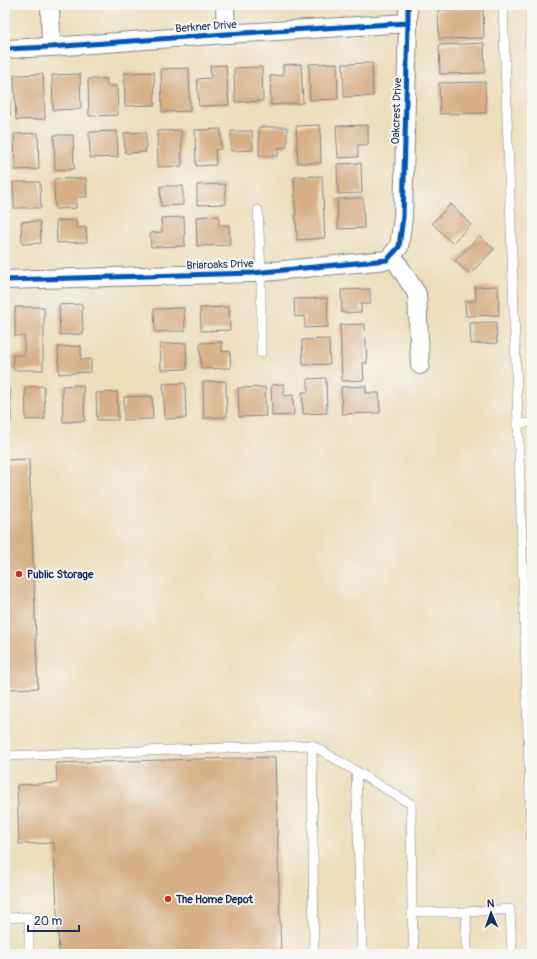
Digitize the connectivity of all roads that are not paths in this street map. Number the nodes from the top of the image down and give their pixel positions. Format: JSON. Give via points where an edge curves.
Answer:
{"nodes":[{"id":1,"x":50,"y":5,"type":"edge"},
{"id":2,"x":225,"y":5,"type":"edge"},
{"id":3,"x":408,"y":5,"type":"edge"},
{"id":4,"x":503,"y":5,"type":"edge"},
{"id":5,"x":408,"y":23,"type":"junction"},
{"id":6,"x":226,"y":34,"type":"junction"},
{"id":7,"x":51,"y":47,"type":"junction"},
{"id":8,"x":5,"y":49,"type":"edge"},
{"id":9,"x":258,"y":210,"type":"dead end"},
{"id":10,"x":392,"y":255,"type":"junction"},
{"id":11,"x":261,"y":272,"type":"junction"},
{"id":12,"x":5,"y":280,"type":"edge"},
{"id":13,"x":261,"y":353,"type":"dead end"},
{"id":14,"x":420,"y":365,"type":"dead end"},
{"id":15,"x":518,"y":423,"type":"junction"},
{"id":16,"x":532,"y":423,"type":"edge"},
{"id":17,"x":312,"y":745,"type":"junction"},
{"id":18,"x":5,"y":756,"type":"edge"},
{"id":19,"x":356,"y":771,"type":"junction"},
{"id":20,"x":532,"y":855,"type":"edge"},
{"id":21,"x":412,"y":912,"type":"junction"},
{"id":22,"x":466,"y":912,"type":"junction"},
{"id":23,"x":5,"y":918,"type":"edge"},
{"id":24,"x":30,"y":954,"type":"edge"},
{"id":25,"x":314,"y":954,"type":"edge"},
{"id":26,"x":362,"y":954,"type":"edge"},
{"id":27,"x":414,"y":954,"type":"edge"},
{"id":28,"x":467,"y":954,"type":"edge"},
{"id":29,"x":512,"y":954,"type":"edge"}],
"edges":[{"from":1,"to":7,"type":"street"},
{"from":2,"to":6,"type":"street"},
{"from":3,"to":5,"type":"street","name":"Oakcrest Drive"},
{"from":4,"to":15,"type":"lane"},
{"from":5,"to":6,"type":"street","name":"Berkner Drive"},
{"from":5,"to":10,"type":"street","name":"Oakcrest Drive","via":[[403,217],[399,247]]},
{"from":6,"to":7,"type":"street","name":"Berkner Drive"},
{"from":7,"to":8,"type":"street","name":"Berkner Drive"},
{"from":9,"to":11,"type":"lane","name":"Briaroaks Drive"},
{"from":10,"to":11,"type":"street","name":"Briaroaks Drive","via":[[387,260]]},
{"from":10,"to":14,"type":"street","via":[[417,294]]},
{"from":11,"to":12,"type":"street","name":"Briaroaks Drive"},
{"from":11,"to":13,"type":"lane"},
{"from":15,"to":16,"type":"lane"},
{"from":15,"to":20,"type":"lane"},
{"from":17,"to":18,"type":"lane"},
{"from":17,"to":19,"type":"lane"},
{"from":17,"to":25,"type":"lane"},
{"from":19,"to":21,"type":"lane","via":[[411,804]]},
{"from":19,"to":26,"type":"lane"},
{"from":21,"to":22,"type":"lane"},
{"from":21,"to":27,"type":"lane"},
{"from":22,"to":28,"type":"lane"},
{"from":22,"to":29,"type":"lane","via":[[510,909]]},
{"from":23,"to":24,"type":"lane","via":[[29,917]]}]}
